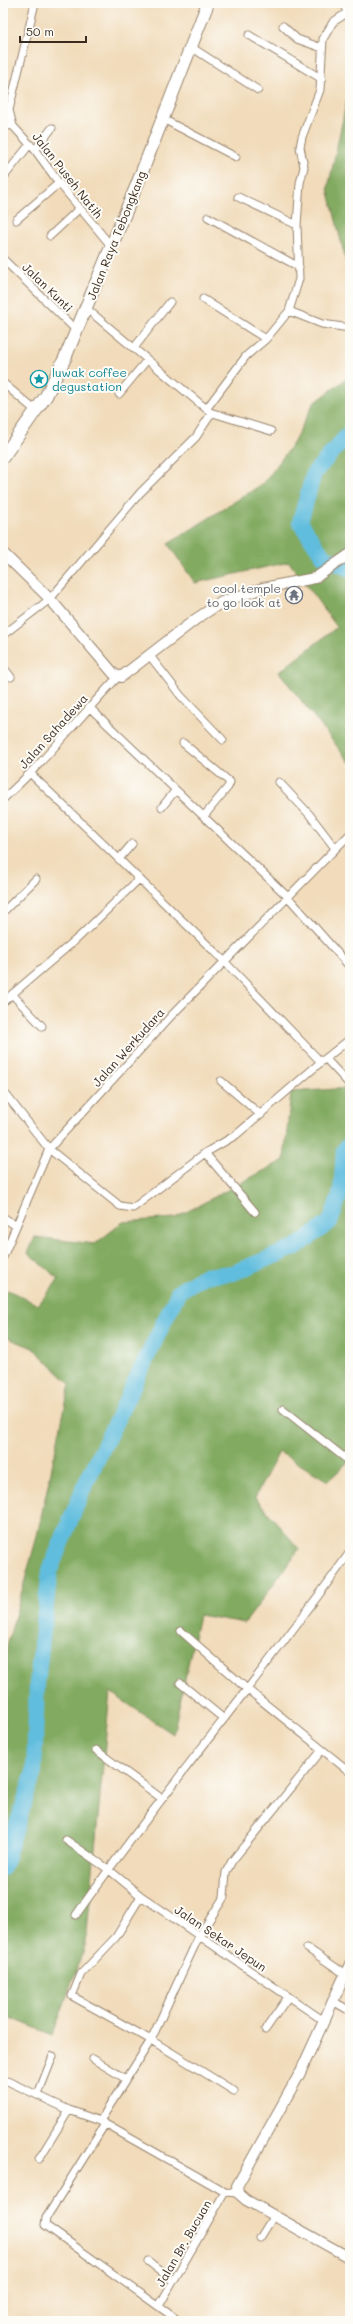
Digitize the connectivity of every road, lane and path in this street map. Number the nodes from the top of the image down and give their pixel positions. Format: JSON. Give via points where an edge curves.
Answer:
{"nodes":[{"id":1,"x":35,"y":3,"type":"edge"},
{"id":2,"x":208,"y":3,"type":"edge"},
{"id":3,"x":343,"y":3,"type":"edge"},
{"id":4,"x":348,"y":12,"type":"edge"},
{"id":5,"x":283,"y":26,"type":"dead end"},
{"id":6,"x":249,"y":34,"type":"dead end"},
{"id":7,"x":192,"y":47,"type":"junction"},
{"id":8,"x":322,"y":48,"type":"junction"},
{"id":9,"x":322,"y":79,"type":"junction"},
{"id":10,"x":258,"y":90,"type":"dead end"},
{"id":11,"x":163,"y":119,"type":"junction"},
{"id":12,"x":3,"y":125,"type":"edge"},
{"id":13,"x":13,"y":126,"type":"junction"},
{"id":14,"x":52,"y":128,"type":"dead end"},
{"id":15,"x":30,"y":144,"type":"junction"},
{"id":16,"x":35,"y":150,"type":"junction"},
{"id":17,"x":236,"y":157,"type":"dead end"},
{"id":18,"x":3,"y":178,"type":"edge"},
{"id":19,"x":59,"y":183,"type":"junction"},
{"id":20,"x":238,"y":197,"type":"dead end"},
{"id":21,"x":80,"y":208,"type":"junction"},
{"id":22,"x":208,"y":217,"type":"dead end"},
{"id":23,"x":16,"y":220,"type":"dead end"},
{"id":24,"x":297,"y":226,"type":"junction"},
{"id":25,"x":50,"y":236,"type":"dead end"},
{"id":26,"x":112,"y":247,"type":"junction"},
{"id":27,"x":3,"y":259,"type":"edge"},
{"id":28,"x":299,"y":267,"type":"junction"},
{"id":29,"x":203,"y":299,"type":"dead end"},
{"id":30,"x":170,"y":302,"type":"dead end"},
{"id":31,"x":87,"y":309,"type":"junction"},
{"id":32,"x":289,"y":311,"type":"junction"},
{"id":33,"x":350,"y":328,"type":"edge"},
{"id":34,"x":77,"y":331,"type":"junction"},
{"id":35,"x":266,"y":339,"type":"junction"},
{"id":36,"x":134,"y":348,"type":"junction"},
{"id":37,"x":147,"y":360,"type":"junction"},
{"id":38,"x":3,"y":383,"type":"edge"},
{"id":39,"x":119,"y":394,"type":"dead end"},
{"id":40,"x":36,"y":411,"type":"junction"},
{"id":41,"x":209,"y":411,"type":"junction"},
{"id":42,"x":271,"y":431,"type":"dead end"},
{"id":43,"x":3,"y":457,"type":"edge"},
{"id":44,"x":3,"y":553,"type":"edge"},
{"id":45,"x":350,"y":554,"type":"edge"},
{"id":46,"x":50,"y":599,"type":"junction"},
{"id":47,"x":3,"y":635,"type":"edge"},
{"id":48,"x":150,"y":656,"type":"junction"},
{"id":49,"x":3,"y":666,"type":"edge"},
{"id":50,"x":11,"y":677,"type":"dead end"},
{"id":51,"x":118,"y":677,"type":"junction"},
{"id":52,"x":89,"y":707,"type":"junction"},
{"id":53,"x":223,"y":740,"type":"dead end"},
{"id":54,"x":183,"y":743,"type":"dead end"},
{"id":55,"x":31,"y":774,"type":"junction"},
{"id":56,"x":279,"y":782,"type":"dead end"},
{"id":57,"x":175,"y":791,"type":"junction"},
{"id":58,"x":3,"y":799,"type":"edge"},
{"id":59,"x":162,"y":807,"type":"dead end"},
{"id":60,"x":204,"y":816,"type":"junction"},
{"id":61,"x":350,"y":834,"type":"edge"},
{"id":62,"x":132,"y":844,"type":"dead end"},
{"id":63,"x":335,"y":848,"type":"junction"},
{"id":64,"x":119,"y":859,"type":"junction"},
{"id":65,"x":36,"y":879,"type":"dead end"},
{"id":66,"x":138,"y":880,"type":"junction"},
{"id":67,"x":288,"y":897,"type":"junction"},
{"id":68,"x":3,"y":912,"type":"edge"},
{"id":69,"x":224,"y":961,"type":"junction"},
{"id":70,"x":350,"y":967,"type":"edge"},
{"id":71,"x":12,"y":994,"type":"junction"},
{"id":72,"x":3,"y":1002,"type":"edge"},
{"id":73,"x":42,"y":1026,"type":"dead end"},
{"id":74,"x":350,"y":1039,"type":"edge"},
{"id":75,"x":324,"y":1060,"type":"junction"},
{"id":76,"x":221,"y":1081,"type":"dead end"},
{"id":77,"x":350,"y":1085,"type":"edge"},
{"id":78,"x":3,"y":1091,"type":"edge"},
{"id":79,"x":261,"y":1115,"type":"junction"},
{"id":80,"x":49,"y":1149,"type":"junction"},
{"id":81,"x":205,"y":1153,"type":"junction"},
{"id":82,"x":255,"y":1212,"type":"dead end"},
{"id":83,"x":3,"y":1217,"type":"edge"},
{"id":84,"x":16,"y":1226,"type":"junction"},
{"id":85,"x":3,"y":1257,"type":"edge"},
{"id":86,"x":283,"y":1409,"type":"dead end"},
{"id":87,"x":350,"y":1462,"type":"edge"},
{"id":88,"x":350,"y":1552,"type":"edge"},
{"id":89,"x":180,"y":1631,"type":"dead end"},
{"id":90,"x":180,"y":1683,"type":"dead end"},
{"id":91,"x":247,"y":1689,"type":"junction"},
{"id":92,"x":224,"y":1719,"type":"junction"},
{"id":93,"x":96,"y":1750,"type":"dead end"},
{"id":94,"x":322,"y":1750,"type":"junction"},
{"id":95,"x":350,"y":1772,"type":"edge"},
{"id":96,"x":161,"y":1798,"type":"junction"},
{"id":97,"x":66,"y":1840,"type":"dead end"},
{"id":98,"x":108,"y":1869,"type":"junction"},
{"id":99,"x":141,"y":1896,"type":"junction"},
{"id":100,"x":76,"y":1915,"type":"dead end"},
{"id":101,"x":199,"y":1936,"type":"junction"},
{"id":102,"x":306,"y":1948,"type":"dead end"},
{"id":103,"x":350,"y":1964,"type":"edge"},
{"id":104,"x":345,"y":1974,"type":"junction"},
{"id":105,"x":288,"y":1997,"type":"junction"},
{"id":106,"x":332,"y":2001,"type":"junction"},
{"id":107,"x":350,"y":2011,"type":"edge"},
{"id":108,"x":324,"y":2021,"type":"junction"},
{"id":109,"x":265,"y":2030,"type":"dead end"},
{"id":110,"x":151,"y":2040,"type":"junction"},
{"id":111,"x":53,"y":2056,"type":"dead end"},
{"id":112,"x":93,"y":2059,"type":"dead end"},
{"id":113,"x":3,"y":2079,"type":"edge"},
{"id":114,"x":126,"y":2079,"type":"junction"},
{"id":115,"x":234,"y":2091,"type":"dead end"},
{"id":116,"x":38,"y":2094,"type":"junction"},
{"id":117,"x":69,"y":2110,"type":"junction"},
{"id":118,"x":103,"y":2123,"type":"junction"},
{"id":119,"x":39,"y":2159,"type":"dead end"},
{"id":120,"x":225,"y":2192,"type":"junction"},
{"id":121,"x":238,"y":2193,"type":"junction"},
{"id":122,"x":273,"y":2217,"type":"junction"},
{"id":123,"x":260,"y":2238,"type":"dead end"},
{"id":124,"x":350,"y":2258,"type":"edge"},
{"id":125,"x":148,"y":2261,"type":"dead end"},
{"id":126,"x":174,"y":2281,"type":"junction"},
{"id":127,"x":159,"y":2306,"type":"junction"},
{"id":128,"x":179,"y":2321,"type":"edge"}],
"edges":[{"from":1,"to":13,"type":"street","name":"Jalan Puseh Natih","via":[[10,105]]},
{"from":2,"to":7,"type":"main road","name":"Jalan Raya Tebongkang"},
{"from":3,"to":4,"type":"street"},
{"from":4,"to":8,"type":"street","via":[[328,28],[322,39]]},
{"from":5,"to":8,"type":"street","via":[[297,39]]},
{"from":6,"to":9,"type":"street"},
{"from":7,"to":10,"type":"street"},
{"from":7,"to":11,"type":"main road","name":"Jalan Raya Tebongkang"},
{"from":8,"to":9,"type":"street"},
{"from":9,"to":24,"type":"street","via":[[300,147],[304,167],[300,183]]},
{"from":11,"to":17,"type":"street"},
{"from":11,"to":26,"type":"main road","name":"Jalan Raya Tebongkang"},
{"from":12,"to":13,"type":"street"},
{"from":13,"to":15,"type":"street","name":"Jalan Puseh Natih"},
{"from":14,"to":16,"type":"street"},
{"from":15,"to":16,"type":"street","name":"Jalan Puseh Natih"},
{"from":15,"to":18,"type":"street"},
{"from":16,"to":19,"type":"street","name":"Jalan Puseh Natih"},
{"from":19,"to":21,"type":"street","name":"Jalan Puseh Natih"},
{"from":19,"to":23,"type":"street"},
{"from":20,"to":24,"type":"street"},
{"from":21,"to":25,"type":"street"},
{"from":21,"to":26,"type":"street","name":"Jalan Puseh Natih"},
{"from":22,"to":28,"type":"street"},
{"from":24,"to":28,"type":"street"},
{"from":26,"to":31,"type":"main road","name":"Jalan Raya Tebongkang"},
{"from":27,"to":34,"type":"street","name":"Jalan Kunti"},
{"from":28,"to":32,"type":"street","via":[[299,279]]},
{"from":29,"to":35,"type":"street"},
{"from":30,"to":36,"type":"street"},
{"from":31,"to":34,"type":"main road","name":"Jalan Raya Tebongkang"},
{"from":31,"to":36,"type":"street"},
{"from":32,"to":33,"type":"street","via":[[322,324]]},
{"from":32,"to":35,"type":"street"},
{"from":34,"to":40,"type":"main road","name":"Jalan Raya Tebongkang","via":[[52,385]]},
{"from":35,"to":41,"type":"street","via":[[246,356]]},
{"from":36,"to":37,"type":"street"},
{"from":37,"to":39,"type":"street"},
{"from":37,"to":41,"type":"street"},
{"from":38,"to":40,"type":"street"},
{"from":40,"to":43,"type":"main road","name":"Jalan Raya Tebongkang"},
{"from":41,"to":42,"type":"street"},
{"from":41,"to":46,"type":"street","via":[[196,437],[140,493]]},
{"from":44,"to":46,"type":"main road"},
{"from":45,"to":48,"type":"main road","via":[[327,571],[303,581],[263,588],[222,602]]},
{"from":46,"to":47,"type":"street"},
{"from":46,"to":51,"type":"main road"},
{"from":48,"to":51,"type":"main road","via":[[124,676]]},
{"from":48,"to":53,"type":"street","via":[[181,696]]},
{"from":49,"to":50,"type":"street"},
{"from":51,"to":52,"type":"street","name":"Jalan Sahadewa"},
{"from":52,"to":55,"type":"street","name":"Jalan Sahadewa"},
{"from":52,"to":57,"type":"street"},
{"from":54,"to":60,"type":"street","via":[[230,782]]},
{"from":55,"to":58,"type":"street","name":"Jalan Sahadewa"},
{"from":55,"to":64,"type":"street"},
{"from":56,"to":63,"type":"street","via":[[309,814]]},
{"from":57,"to":59,"type":"street"},
{"from":57,"to":60,"type":"street"},
{"from":60,"to":67,"type":"street"},
{"from":61,"to":63,"type":"street","name":"Jalan Werkudara"},
{"from":62,"to":64,"type":"street"},
{"from":63,"to":67,"type":"street","name":"Jalan Werkudara"},
{"from":64,"to":66,"type":"street"},
{"from":65,"to":68,"type":"street"},
{"from":66,"to":69,"type":"street"},
{"from":66,"to":71,"type":"street","via":[[78,937]]},
{"from":67,"to":69,"type":"street","name":"Jalan Werkudara"},
{"from":67,"to":70,"type":"street"},
{"from":69,"to":75,"type":"street"},
{"from":69,"to":80,"type":"street","name":"Jalan Werkudara"},
{"from":71,"to":72,"type":"street"},
{"from":71,"to":73,"type":"street"},
{"from":74,"to":75,"type":"street"},
{"from":75,"to":77,"type":"street"},
{"from":75,"to":79,"type":"street"},
{"from":76,"to":79,"type":"street"},
{"from":78,"to":80,"type":"street"},
{"from":79,"to":81,"type":"street","via":[[236,1135]]},
{"from":80,"to":81,"type":"street","via":[[120,1206],[133,1208]]},
{"from":80,"to":84,"type":"street","name":"Jalan Werkudara"},
{"from":81,"to":82,"type":"street"},
{"from":83,"to":84,"type":"street"},
{"from":84,"to":85,"type":"street","name":"Jalan Werkudara"},
{"from":86,"to":87,"type":"street"},
{"from":88,"to":91,"type":"street"},
{"from":89,"to":91,"type":"street"},
{"from":90,"to":92,"type":"street"},
{"from":91,"to":92,"type":"street"},
{"from":91,"to":94,"type":"street"},
{"from":92,"to":96,"type":"street"},
{"from":93,"to":96,"type":"street"},
{"from":94,"to":95,"type":"street"},
{"from":94,"to":101,"type":"street","via":[[232,1861],[224,1884],[224,1897]]},
{"from":96,"to":98,"type":"street"},
{"from":97,"to":98,"type":"street","name":"Jalan Sekar Jepun"},
{"from":98,"to":99,"type":"street","name":"Jalan Sekar Jepun"},
{"from":98,"to":100,"type":"street"},
{"from":99,"to":101,"type":"street","name":"Jalan Sekar Jepun"},
{"from":99,"to":110,"type":"street","via":[[116,1937],[81,1974],[72,1994]]},
{"from":101,"to":105,"type":"street","name":"Jalan Sekar Jepun"},
{"from":101,"to":110,"type":"street"},
{"from":102,"to":104,"type":"street"},
{"from":103,"to":104,"type":"main road"},
{"from":104,"to":106,"type":"main road"},
{"from":105,"to":108,"type":"street","name":"Jalan Sekar Jepun"},
{"from":105,"to":109,"type":"street"},
{"from":106,"to":107,"type":"street"},
{"from":106,"to":108,"type":"main road"},
{"from":108,"to":121,"type":"main road","via":[[300,2073],[237,2186]]},
{"from":110,"to":114,"type":"street"},
{"from":110,"to":115,"type":"street"},
{"from":111,"to":116,"type":"street"},
{"from":112,"to":114,"type":"street"},
{"from":113,"to":116,"type":"street"},
{"from":114,"to":118,"type":"street"},
{"from":116,"to":117,"type":"street"},
{"from":117,"to":118,"type":"street"},
{"from":117,"to":119,"type":"street"},
{"from":118,"to":120,"type":"street"},
{"from":118,"to":127,"type":"street","via":[[45,2224]]},
{"from":120,"to":121,"type":"street"},
{"from":120,"to":126,"type":"street","name":"Jalan Br. Bucuan"},
{"from":121,"to":122,"type":"main road"},
{"from":122,"to":123,"type":"street"},
{"from":122,"to":124,"type":"main road"},
{"from":125,"to":126,"type":"street"},
{"from":126,"to":127,"type":"street","name":"Jalan Br. Bucuan"},
{"from":127,"to":128,"type":"street"}]}
